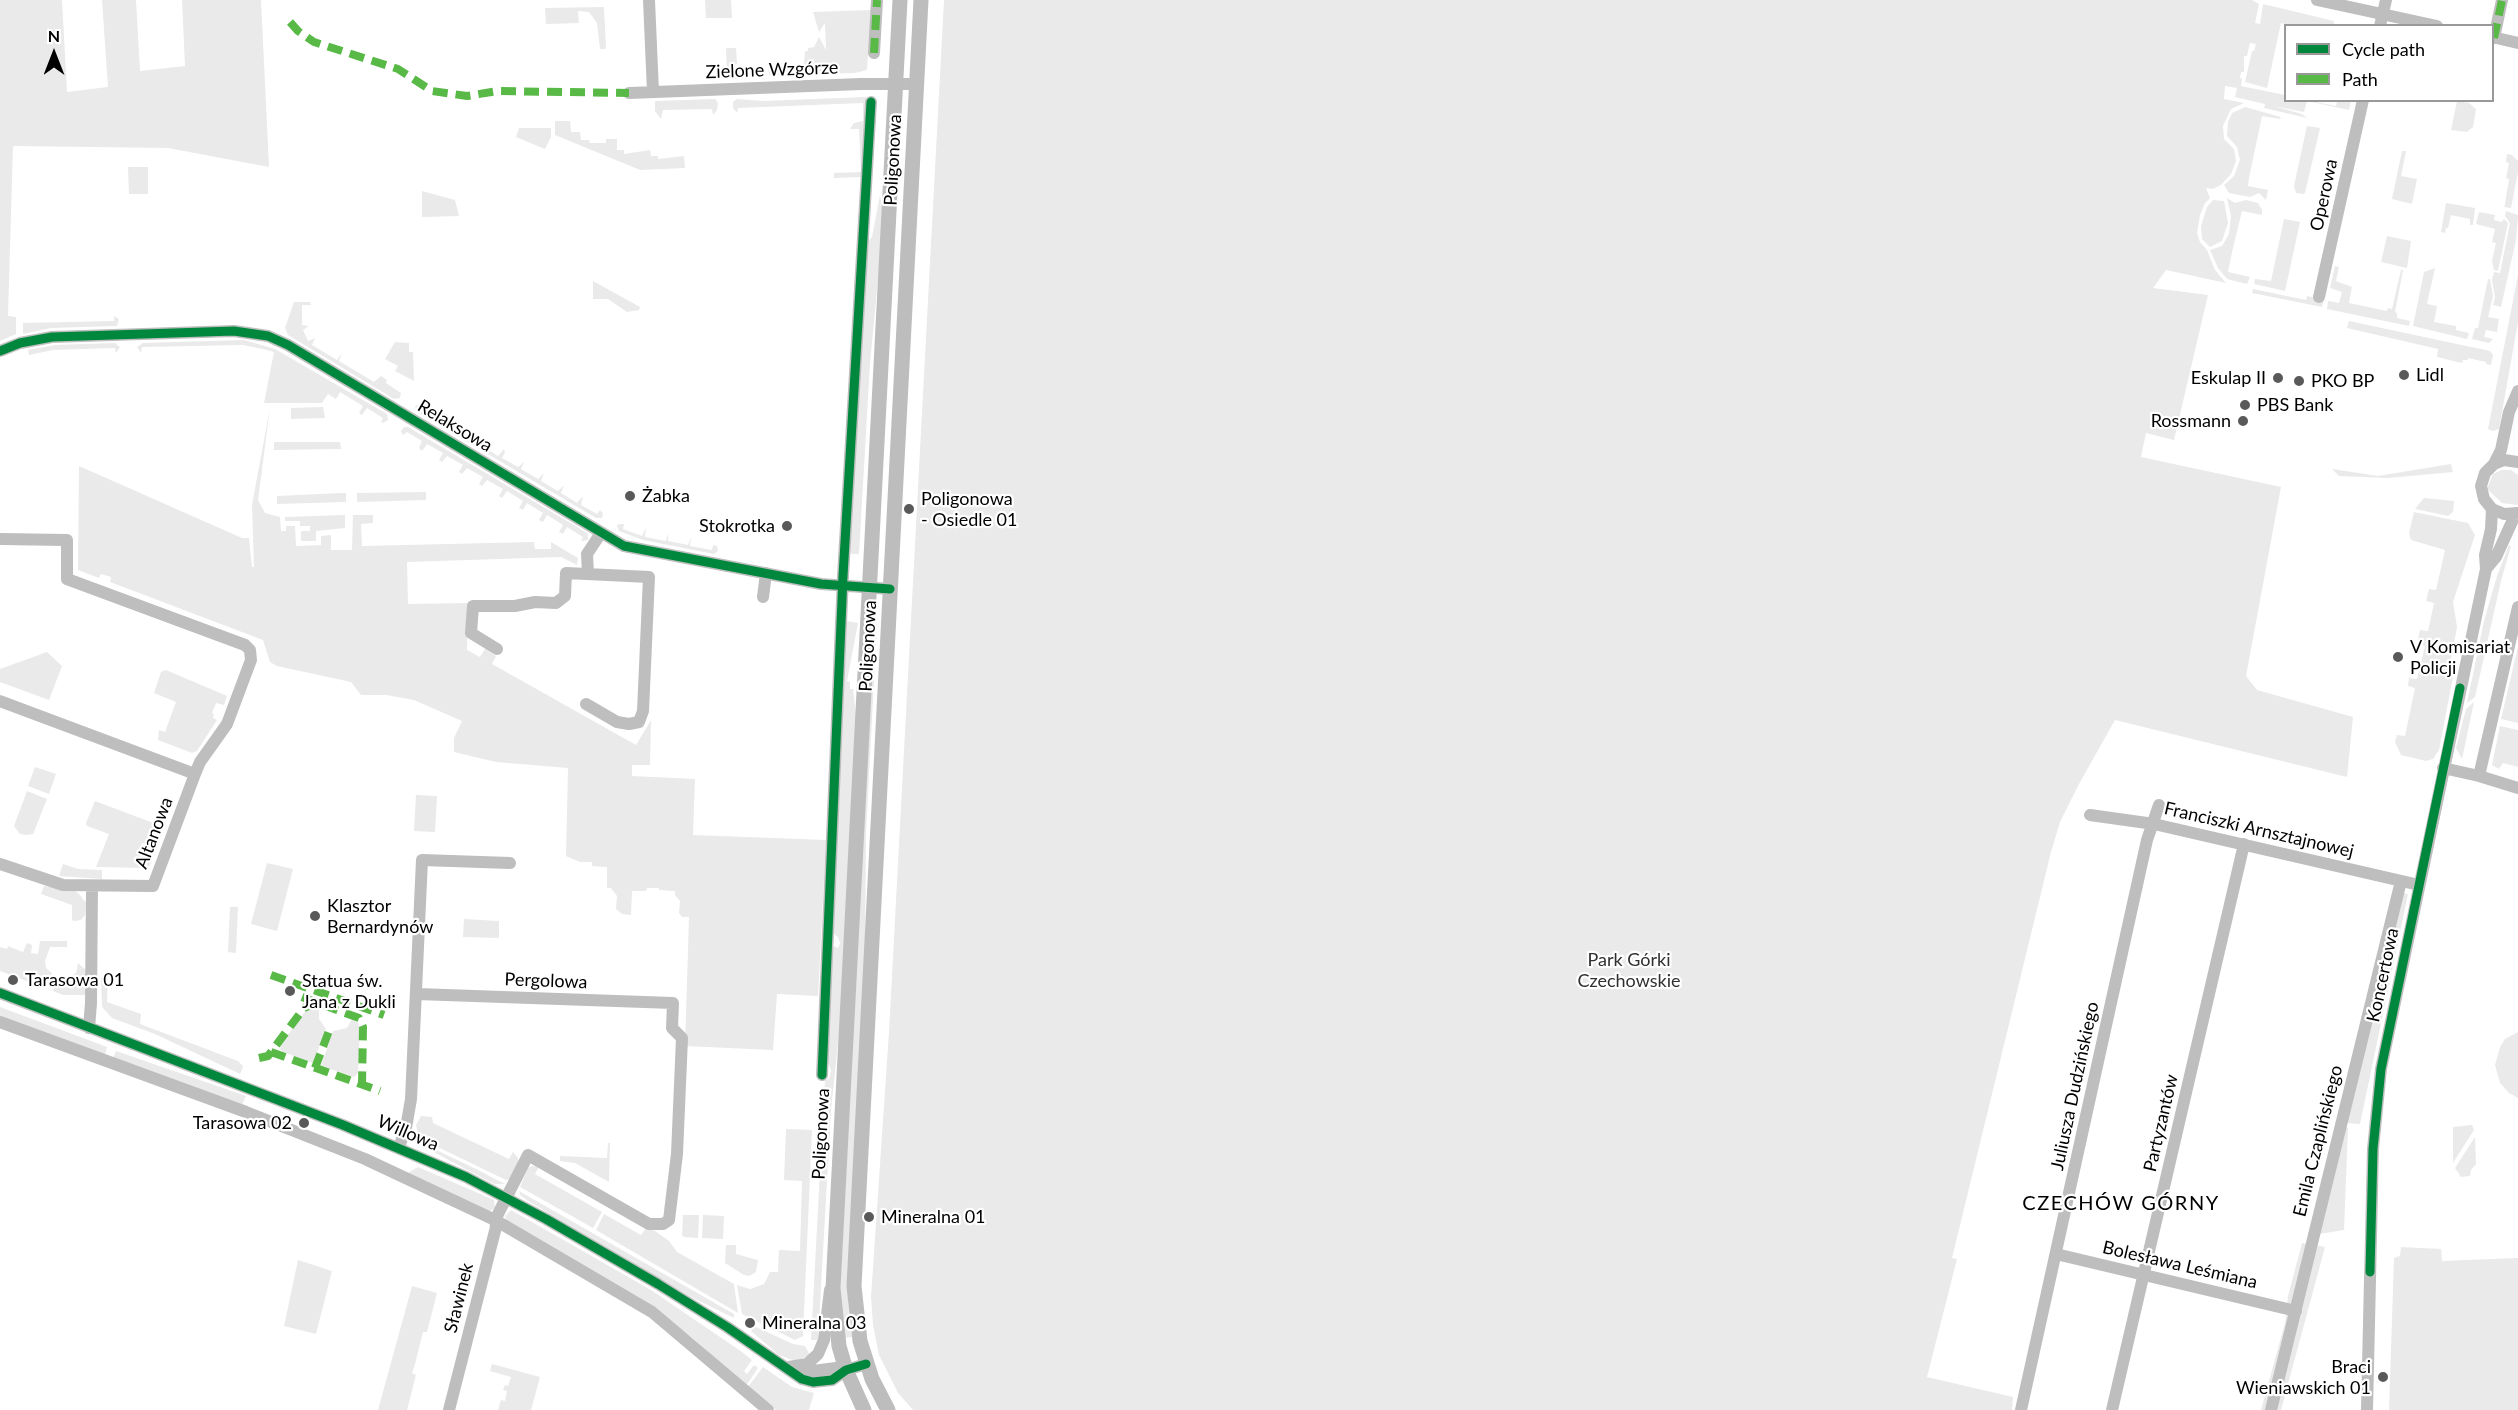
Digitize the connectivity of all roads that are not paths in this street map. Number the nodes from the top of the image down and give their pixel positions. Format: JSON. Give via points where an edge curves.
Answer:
{"nodes":[{"id":1,"x":649,"y":0,"type":"edge"},
{"id":2,"x":877,"y":0,"type":"edge"},
{"id":3,"x":900,"y":0,"type":"edge"},
{"id":4,"x":921,"y":0,"type":"edge"},
{"id":5,"x":2317,"y":0,"type":"edge"},
{"id":6,"x":2386,"y":0,"type":"edge"},
{"id":7,"x":2502,"y":0,"type":"edge"},
{"id":8,"x":2382,"y":20,"type":"edge"},
{"id":9,"x":2419,"y":24,"type":"edge"},
{"id":10,"x":2494,"y":33,"type":"edge"},
{"id":11,"x":2494,"y":37,"type":"edge"},
{"id":12,"x":2518,"y":43,"type":"edge"},
{"id":13,"x":874,"y":53,"type":"dead end"},
{"id":14,"x":896,"y":84,"type":"junction"},
{"id":15,"x":917,"y":84,"type":"junction"},
{"id":16,"x":653,"y":92,"type":"junction"},
{"id":17,"x":629,"y":93,"type":"dead end"},
{"id":18,"x":871,"y":102,"type":"dead end"},
{"id":19,"x":2363,"y":102,"type":"edge"},
{"id":20,"x":2319,"y":297,"type":"dead end"},
{"id":21,"x":0,"y":351,"type":"edge"},
{"id":22,"x":2518,"y":395,"type":"edge"},
{"id":23,"x":2518,"y":462,"type":"edge"},
{"id":24,"x":2494,"y":464,"type":"junction"},
{"id":25,"x":2492,"y":509,"type":"junction"},
{"id":26,"x":2517,"y":513,"type":"edge"},
{"id":27,"x":601,"y":533,"type":"junction"},
{"id":28,"x":0,"y":539,"type":"edge"},
{"id":29,"x":2486,"y":569,"type":"junction"},
{"id":30,"x":766,"y":573,"type":"junction"},
{"id":31,"x":588,"y":574,"type":"junction"},
{"id":32,"x":843,"y":586,"type":"junction"},
{"id":33,"x":870,"y":589,"type":"junction"},
{"id":34,"x":890,"y":589,"type":"junction"},
{"id":35,"x":763,"y":597,"type":"dead end"},
{"id":36,"x":2518,"y":607,"type":"edge"},
{"id":37,"x":497,"y":649,"type":"dead end"},
{"id":38,"x":0,"y":701,"type":"edge"},
{"id":39,"x":586,"y":704,"type":"dead end"},
{"id":40,"x":2444,"y":768,"type":"junction"},
{"id":41,"x":195,"y":774,"type":"junction"},
{"id":42,"x":2479,"y":776,"type":"junction"},
{"id":43,"x":2518,"y":788,"type":"edge"},
{"id":44,"x":2159,"y":805,"type":"dead end"},
{"id":45,"x":2090,"y":815,"type":"dead end"},
{"id":46,"x":2154,"y":824,"type":"junction"},
{"id":47,"x":2244,"y":844,"type":"junction"},
{"id":48,"x":510,"y":863,"type":"dead end"},
{"id":49,"x":0,"y":864,"type":"edge"},
{"id":50,"x":2401,"y":881,"type":"junction"},
{"id":51,"x":2419,"y":885,"type":"junction"},
{"id":52,"x":92,"y":886,"type":"junction"},
{"id":53,"x":0,"y":993,"type":"edge"},
{"id":54,"x":417,"y":994,"type":"junction"},
{"id":55,"x":673,"y":1003,"type":"joint"},
{"id":56,"x":0,"y":1022,"type":"edge"},
{"id":57,"x":88,"y":1028,"type":"junction"},
{"id":58,"x":822,"y":1075,"type":"dead end"},
{"id":59,"x":399,"y":1147,"type":"junction"},
{"id":60,"x":506,"y":1198,"type":"junction"},
{"id":61,"x":495,"y":1220,"type":"junction"},
{"id":62,"x":2056,"y":1254,"type":"junction"},
{"id":63,"x":2145,"y":1275,"type":"junction"},
{"id":64,"x":833,"y":1278,"type":"junction"},
{"id":65,"x":2296,"y":1311,"type":"junction"},
{"id":66,"x":774,"y":1361,"type":"junction"},
{"id":67,"x":866,"y":1364,"type":"junction"},
{"id":68,"x":789,"y":1367,"type":"junction"},
{"id":69,"x":846,"y":1370,"type":"junction"},
{"id":70,"x":752,"y":1405,"type":"edge"},
{"id":71,"x":2366,"y":1407,"type":"edge"},
{"id":72,"x":449,"y":1410,"type":"edge"},
{"id":73,"x":768,"y":1410,"type":"edge"},
{"id":74,"x":864,"y":1410,"type":"edge"},
{"id":75,"x":888,"y":1410,"type":"edge"},
{"id":76,"x":2021,"y":1410,"type":"edge"},
{"id":77,"x":2112,"y":1410,"type":"edge"},
{"id":78,"x":2271,"y":1410,"type":"edge"}],
"edges":[{"from":1,"to":16,"type":"street"},
{"from":2,"to":13,"type":"street"},
{"from":3,"to":14,"type":"main road","name":"Poligonowa"},
{"from":4,"to":15,"type":"main road","name":"Poligonowa"},
{"from":5,"to":8,"type":"street"},
{"from":6,"to":8,"type":"street"},
{"from":7,"to":10,"type":"street"},
{"from":8,"to":9,"type":"street"},
{"from":11,"to":12,"type":"street"},
{"from":14,"to":15,"type":"street","name":"Zielone Wzgórze"},
{"from":14,"to":16,"type":"street","name":"Zielone Wzgórze"},
{"from":14,"to":33,"type":"main road","name":"Poligonowa"},
{"from":15,"to":34,"type":"main road","name":"Poligonowa"},
{"from":16,"to":17,"type":"street","name":"Zielone Wzgórze"},
{"from":18,"to":32,"type":"street"},
{"from":19,"to":20,"type":"street","name":"Operowa"},
{"from":21,"to":27,"type":"street","name":"Relaksowa","via":[[51,337],[234,331],[268,336]]},
{"from":22,"to":24,"type":"street"},
{"from":23,"to":24,"type":"street","via":[[2504,460]]},
{"from":24,"to":25,"type":"street","via":[[2485,473],[2481,486]]},
{"from":25,"to":26,"type":"street","via":[[2504,514]]},
{"from":25,"to":29,"type":"street","name":"Koncertowa"},
{"from":26,"to":29,"type":"street","name":"Koncertowa"},
{"from":27,"to":30,"type":"street","name":"Relaksowa","via":[[624,546]]},
{"from":27,"to":31,"type":"street","via":[[587,554]]},
{"from":28,"to":41,"type":"street","name":"Altanowa","via":[[67,540],[67,579],[250,650],[246,675],[226,724]]},
{"from":29,"to":40,"type":"street","name":"Koncertowa"},
{"from":30,"to":32,"type":"street","name":"Relaksowa"},
{"from":30,"to":35,"type":"street"},
{"from":31,"to":37,"type":"street","via":[[566,573],[565,596],[556,603],[473,606],[471,633]]},
{"from":31,"to":39,"type":"street","via":[[649,577],[643,711],[639,722],[617,722]]},
{"from":32,"to":33,"type":"street","name":"Relaksowa"},
{"from":32,"to":58,"type":"street"},
{"from":33,"to":34,"type":"street","name":"Relaksowa"},
{"from":33,"to":64,"type":"main road","name":"Poligonowa"},
{"from":34,"to":67,"type":"main road","name":"Poligonowa","via":[[854,1286],[857,1328]]},
{"from":36,"to":42,"type":"street"},
{"from":38,"to":41,"type":"street"},
{"from":40,"to":42,"type":"street"},
{"from":40,"to":51,"type":"street","name":"Koncertowa"},
{"from":41,"to":52,"type":"street","name":"Altanowa","via":[[153,886]]},
{"from":42,"to":43,"type":"street"},
{"from":44,"to":46,"type":"street","name":"Juliusza Dudzińskiego"},
{"from":45,"to":46,"type":"street","name":"Franciszki Arnsztajnowej"},
{"from":46,"to":47,"type":"street","name":"Franciszki Arnsztajnowej"},
{"from":46,"to":62,"type":"street","name":"Juliusza Dudzińskiego","via":[[2147,840]]},
{"from":47,"to":50,"type":"street","name":"Franciszki Arnsztajnowej"},
{"from":47,"to":63,"type":"street","name":"Partyzantów"},
{"from":48,"to":54,"type":"street","via":[[422,860]]},
{"from":49,"to":52,"type":"street","via":[[50,882]]},
{"from":50,"to":51,"type":"street","name":"Franciszki Arnsztajnowej"},
{"from":50,"to":65,"type":"street","name":"Emila Czaplińskiego"},
{"from":51,"to":71,"type":"street","name":"Koncertowa","via":[[2386,1037],[2377,1103]]},
{"from":52,"to":57,"type":"street"},
{"from":53,"to":57,"type":"street","name":"Willowa"},
{"from":54,"to":55,"type":"street","name":"Pergolowa"},
{"from":54,"to":59,"type":"street","via":[[411,1099]]},
{"from":55,"to":60,"type":"street","name":"Sławinek","via":[[672,1028],[682,1038],[677,1154],[669,1220],[657,1226],[649,1224],[528,1155]]},
{"from":56,"to":61,"type":"street","via":[[365,1159]]},
{"from":57,"to":59,"type":"street","name":"Willowa"},
{"from":59,"to":60,"type":"street","name":"Willowa"},
{"from":60,"to":61,"type":"street","name":"Sławinek"},
{"from":60,"to":66,"type":"street","name":"Willowa","via":[[679,1296]]},
{"from":61,"to":70,"type":"street","via":[[652,1312]]},
{"from":61,"to":72,"type":"street","name":"Sławinek"},
{"from":62,"to":63,"type":"street","name":"Bolesława Leśmiana"},
{"from":62,"to":76,"type":"street","name":"Juliusza Dudzińskiego"},
{"from":63,"to":65,"type":"street","name":"Bolesława Leśmiana"},
{"from":63,"to":77,"type":"street","name":"Partyzantów"},
{"from":64,"to":68,"type":"street","via":[[822,1346],[807,1364]]},
{"from":64,"to":69,"type":"main road","name":"Poligonowa","via":[[837,1335]]},
{"from":65,"to":78,"type":"street","name":"Emila Czaplińskiego"},
{"from":66,"to":68,"type":"street","name":"Willowa"},
{"from":66,"to":69,"type":"street","name":"Willowa","via":[[795,1376],[813,1382],[832,1380]]},
{"from":67,"to":69,"type":"street","name":"Willowa"},
{"from":67,"to":75,"type":"main road","name":"Poligonowa"},
{"from":68,"to":69,"type":"street","name":"Willowa","via":[[807,1371]]},
{"from":69,"to":74,"type":"main road","name":"Poligonowa"},
{"from":70,"to":73,"type":"street"}]}
